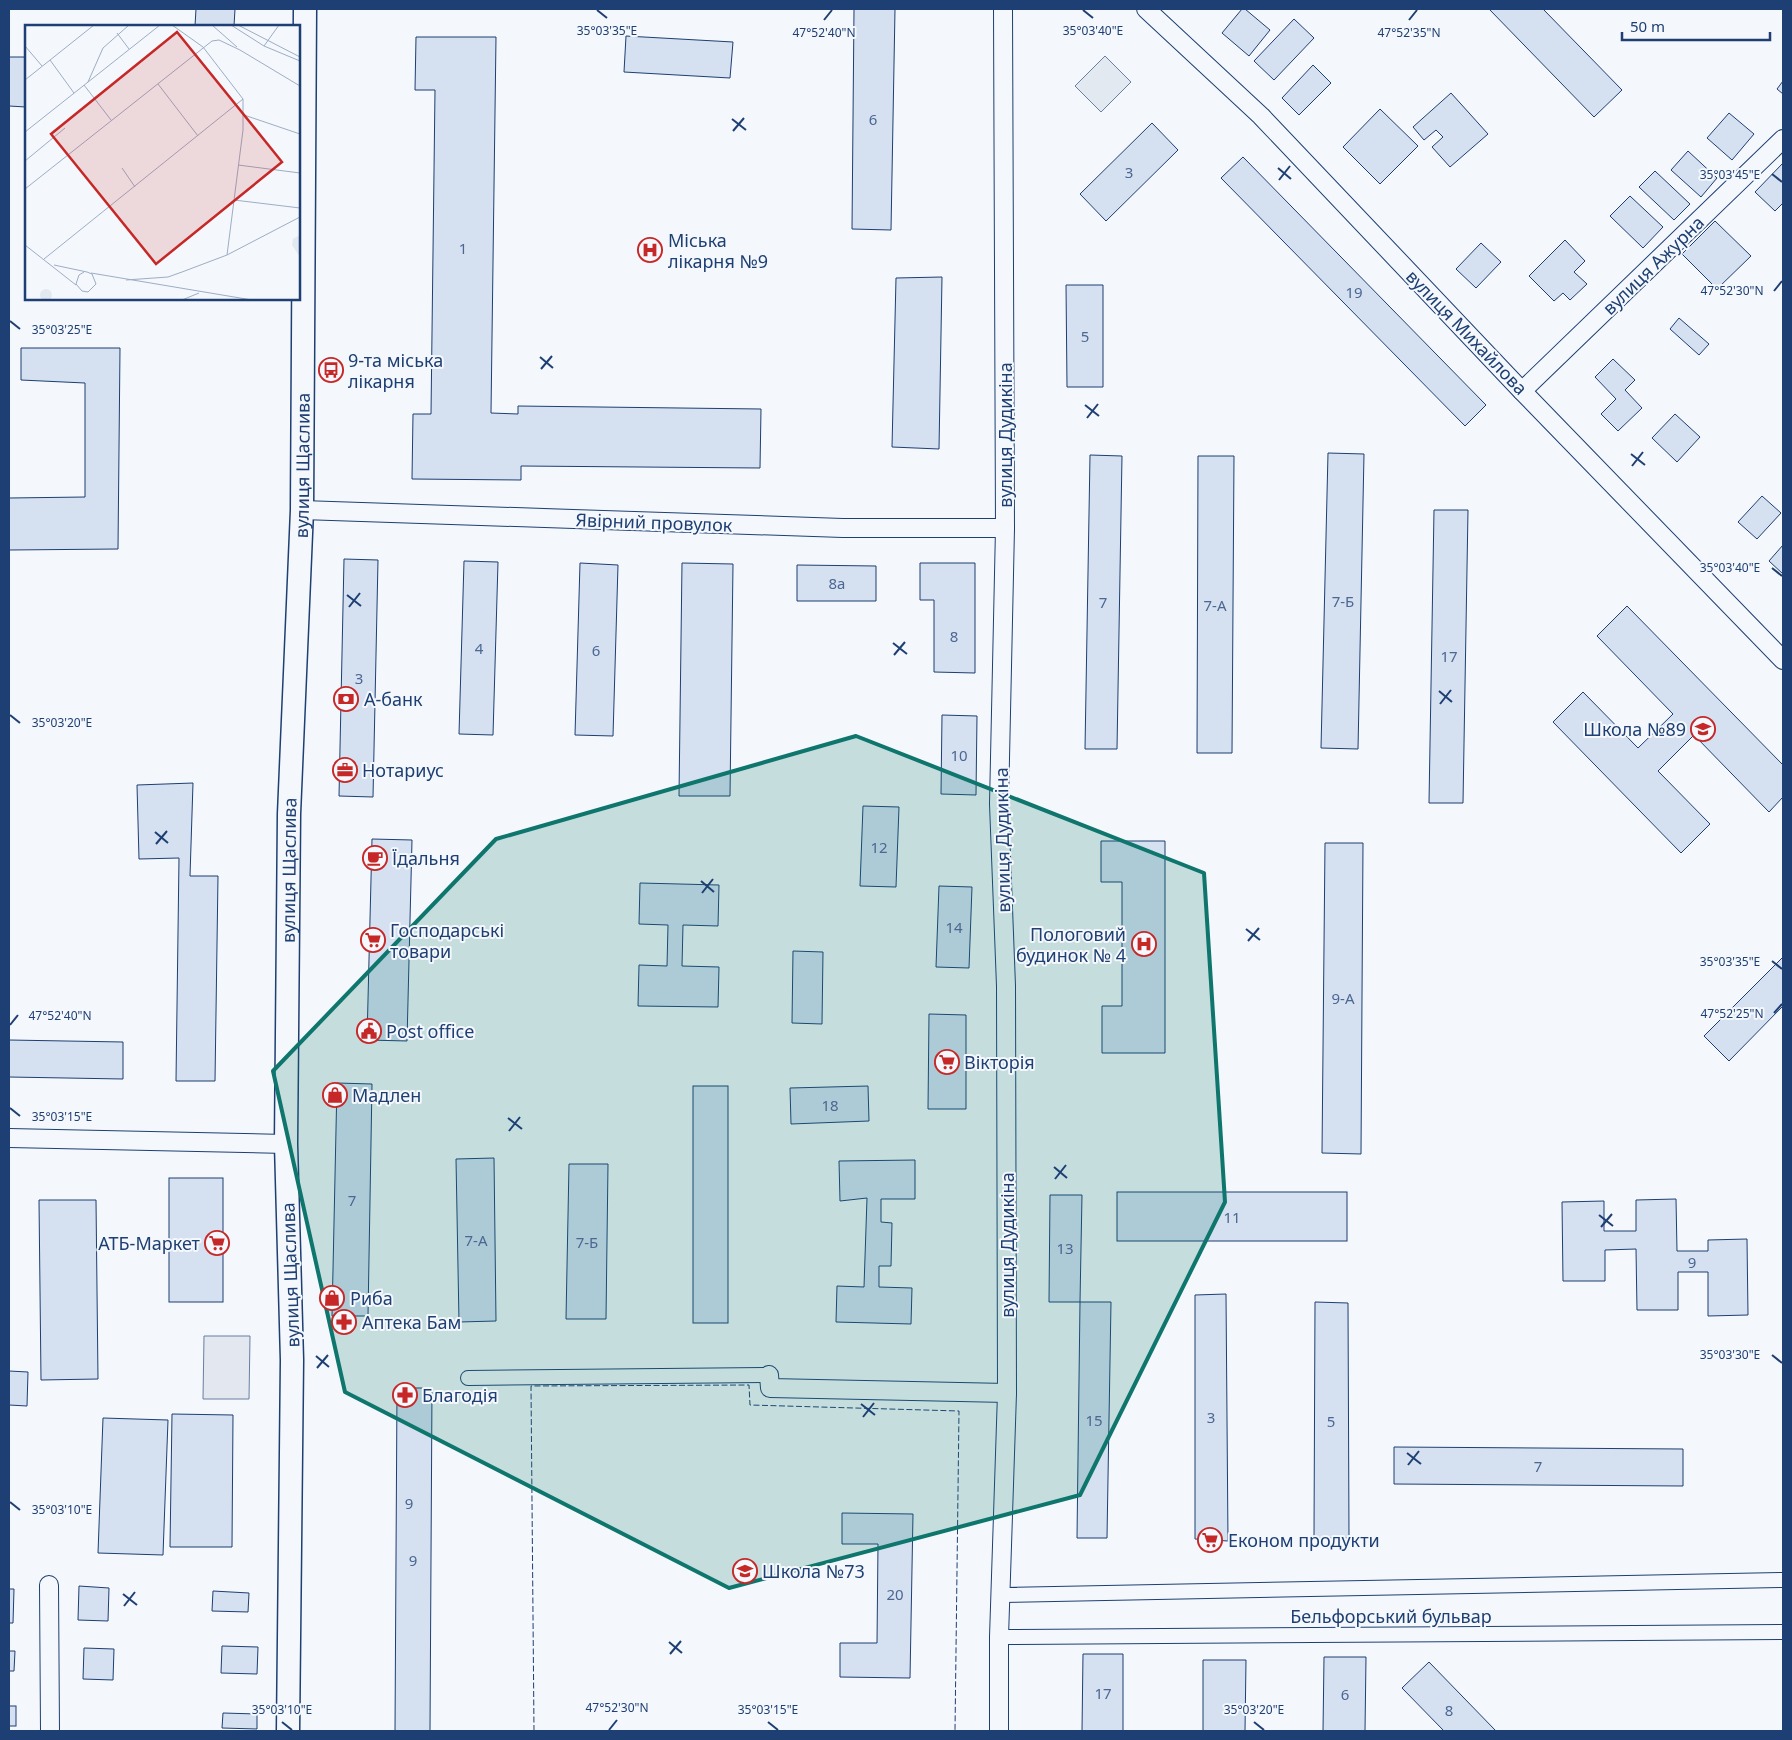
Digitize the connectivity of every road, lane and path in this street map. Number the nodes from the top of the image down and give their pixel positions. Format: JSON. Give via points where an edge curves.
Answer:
{"nodes":[{"id":1,"x":304,"y":9,"type":"edge"},
{"id":2,"x":1003,"y":9,"type":"edge"},
{"id":3,"x":1146,"y":9,"type":"edge"},
{"id":4,"x":1783,"y":139,"type":"edge"},
{"id":5,"x":1522,"y":391,"type":"junction"},
{"id":6,"x":302,"y":510,"type":"junction"},
{"id":7,"x":1005,"y":528,"type":"junction"},
{"id":8,"x":1783,"y":660,"type":"edge"},
{"id":9,"x":9,"y":1138,"type":"edge"},
{"id":10,"x":286,"y":1144,"type":"junction"},
{"id":11,"x":769,"y":1375,"type":"joint"},
{"id":12,"x":468,"y":1378,"type":"dead end"},
{"id":13,"x":1007,"y":1393,"type":"junction"},
{"id":14,"x":1783,"y":1580,"type":"edge"},
{"id":15,"x":48,"y":1585,"type":"dead end"},
{"id":16,"x":1000,"y":1595,"type":"junction"},
{"id":17,"x":1783,"y":1632,"type":"edge"},
{"id":18,"x":999,"y":1637,"type":"junction"},
{"id":19,"x":50,"y":1731,"type":"edge"},
{"id":20,"x":288,"y":1731,"type":"edge"},
{"id":21,"x":999,"y":1731,"type":"edge"}],
"edges":[{"from":1,"to":6,"type":"street","name":"вулиця Щаслива"},
{"from":2,"to":7,"type":"street","name":"вулиця Дудикіна"},
{"from":3,"to":5,"type":"street","name":"вулиця Михайлова","via":[[1261,116]]},
{"from":4,"to":5,"type":"street","name":"вулиця Ажурна"},
{"from":5,"to":8,"type":"street","name":"вулиця Михайлова"},
{"from":6,"to":7,"type":"street","name":"Явірний провулок","via":[[833,528]]},
{"from":6,"to":10,"type":"street","name":"вулиця Щаслива","via":[[289,814]]},
{"from":7,"to":13,"type":"street","name":"вулиця Дудикіна","via":[[999,804],[1006,986]]},
{"from":9,"to":10,"type":"street"},
{"from":10,"to":20,"type":"street","name":"вулиця Щаслива","via":[[292,1360]]},
{"from":11,"to":12,"type":"street"},
{"from":11,"to":13,"type":"street","via":[[770,1388]]},
{"from":13,"to":16,"type":"street","name":"вулиця Дудикіна"},
{"from":14,"to":16,"type":"street","name":"Бельфорський бульвар"},
{"from":15,"to":19,"type":"street"},
{"from":16,"to":18,"type":"street","name":"вулиця Дудикіна"},
{"from":17,"to":18,"type":"street","name":"Бельфорський бульвар"},
{"from":18,"to":21,"type":"street","name":"вулиця Дудикіна"}]}
